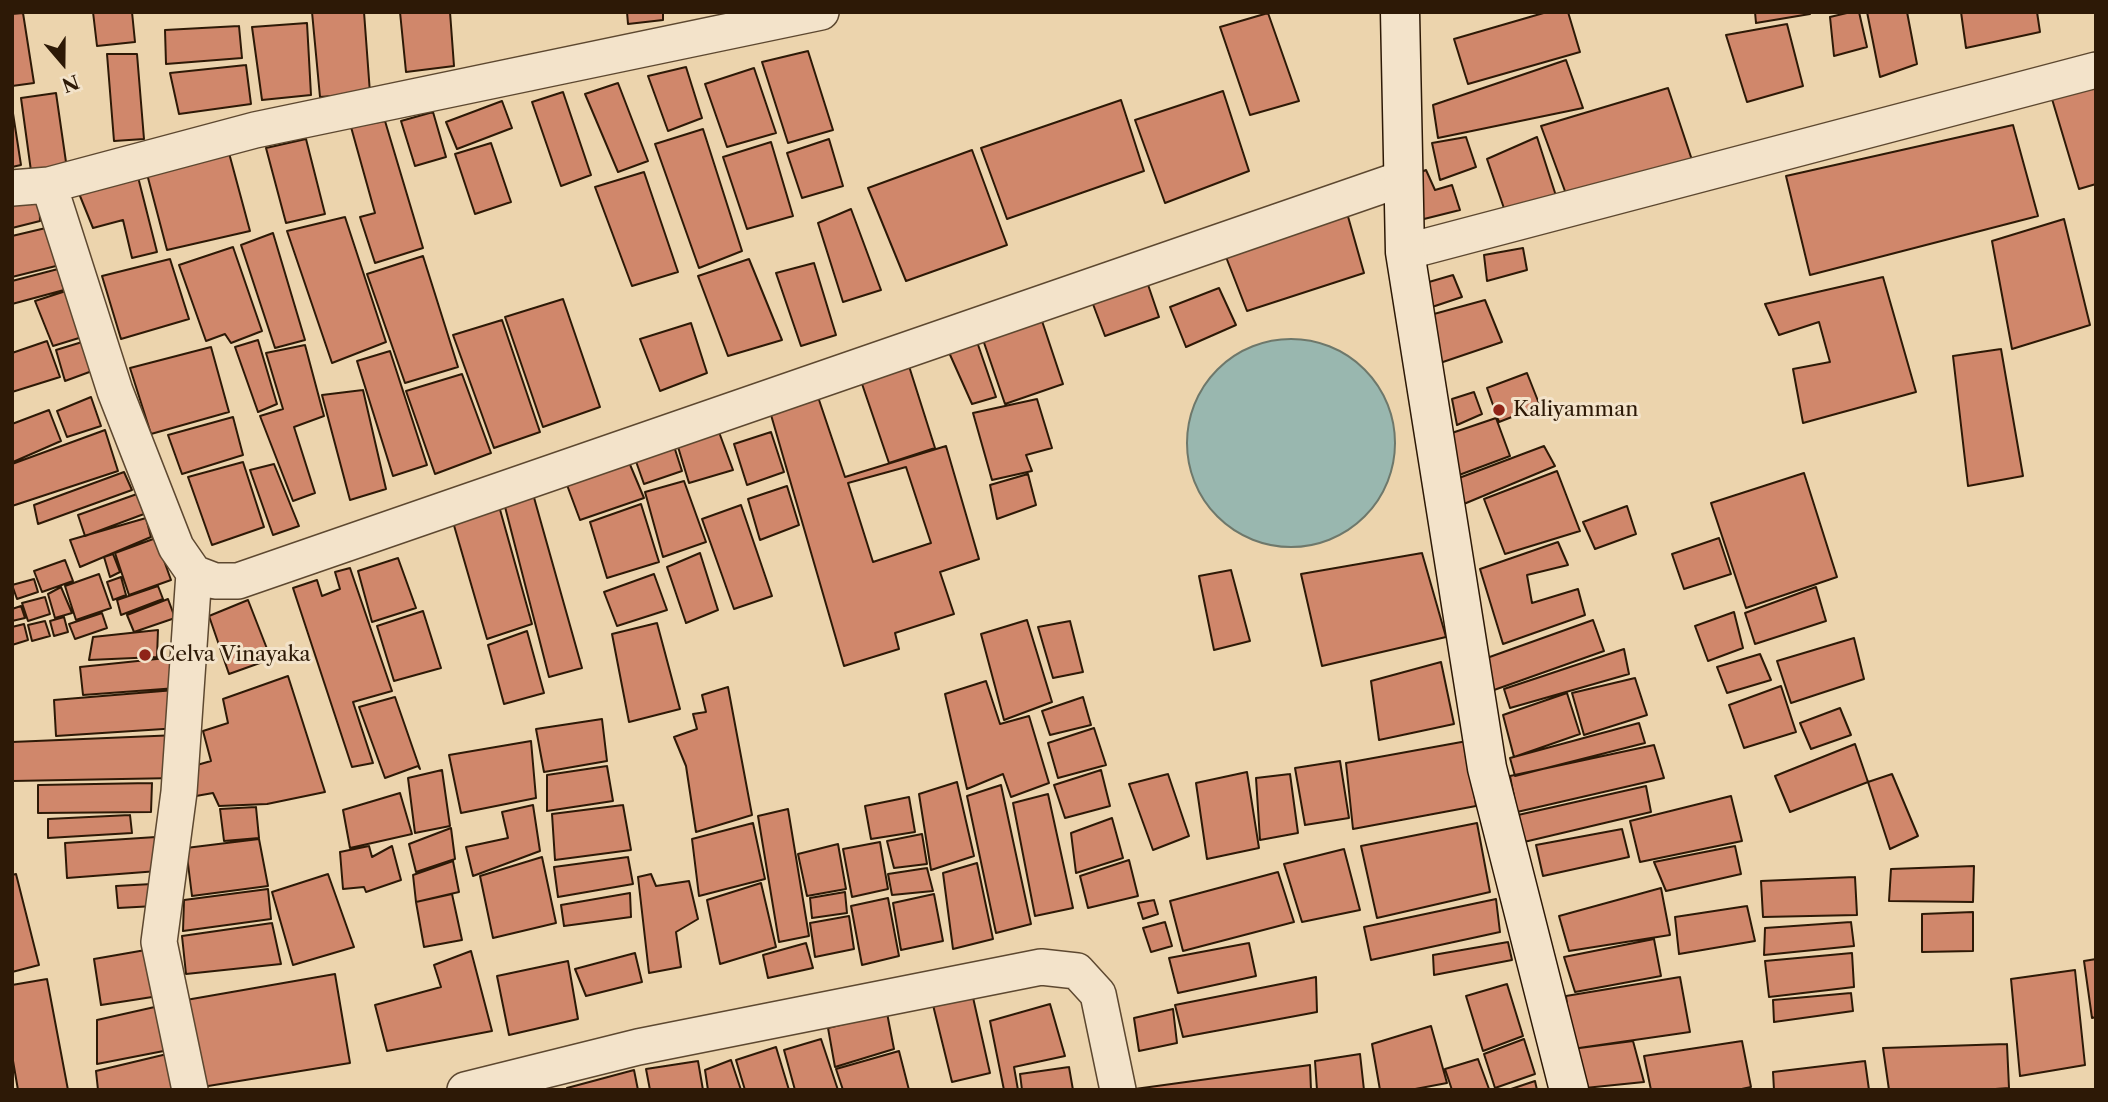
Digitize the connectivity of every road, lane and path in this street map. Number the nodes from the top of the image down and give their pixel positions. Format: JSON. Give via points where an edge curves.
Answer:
{"nodes":[{"id":1,"x":821,"y":12,"type":"edge"},
{"id":2,"x":1401,"y":12,"type":"edge"},
{"id":3,"x":2096,"y":70,"type":"edge"},
{"id":4,"x":1404,"y":178,"type":"junction"},
{"id":5,"x":49,"y":185,"type":"junction"},
{"id":6,"x":12,"y":188,"type":"edge"},
{"id":7,"x":1405,"y":253,"type":"junction"},
{"id":8,"x":194,"y":573,"type":"junction"},
{"id":9,"x":190,"y":1090,"type":"edge"},
{"id":10,"x":465,"y":1090,"type":"edge"},
{"id":11,"x":1118,"y":1090,"type":"edge"},
{"id":12,"x":1569,"y":1090,"type":"edge"}],
"edges":[{"from":1,"to":5,"type":"street","via":[[255,130]]},
{"from":2,"to":4,"type":"main road"},
{"from":3,"to":7,"type":"street"},
{"from":4,"to":7,"type":"main road"},
{"from":4,"to":8,"type":"street","via":[[239,581],[215,582]]},
{"from":5,"to":6,"type":"street"},
{"from":5,"to":8,"type":"street","via":[[115,391],[176,547]]},
{"from":7,"to":12,"type":"main road","via":[[1487,768]]},
{"from":8,"to":9,"type":"street","via":[[179,792],[159,942]]},
{"from":10,"to":11,"type":"street","via":[[638,1047],[1041,967],[1077,971],[1098,995]]}]}
